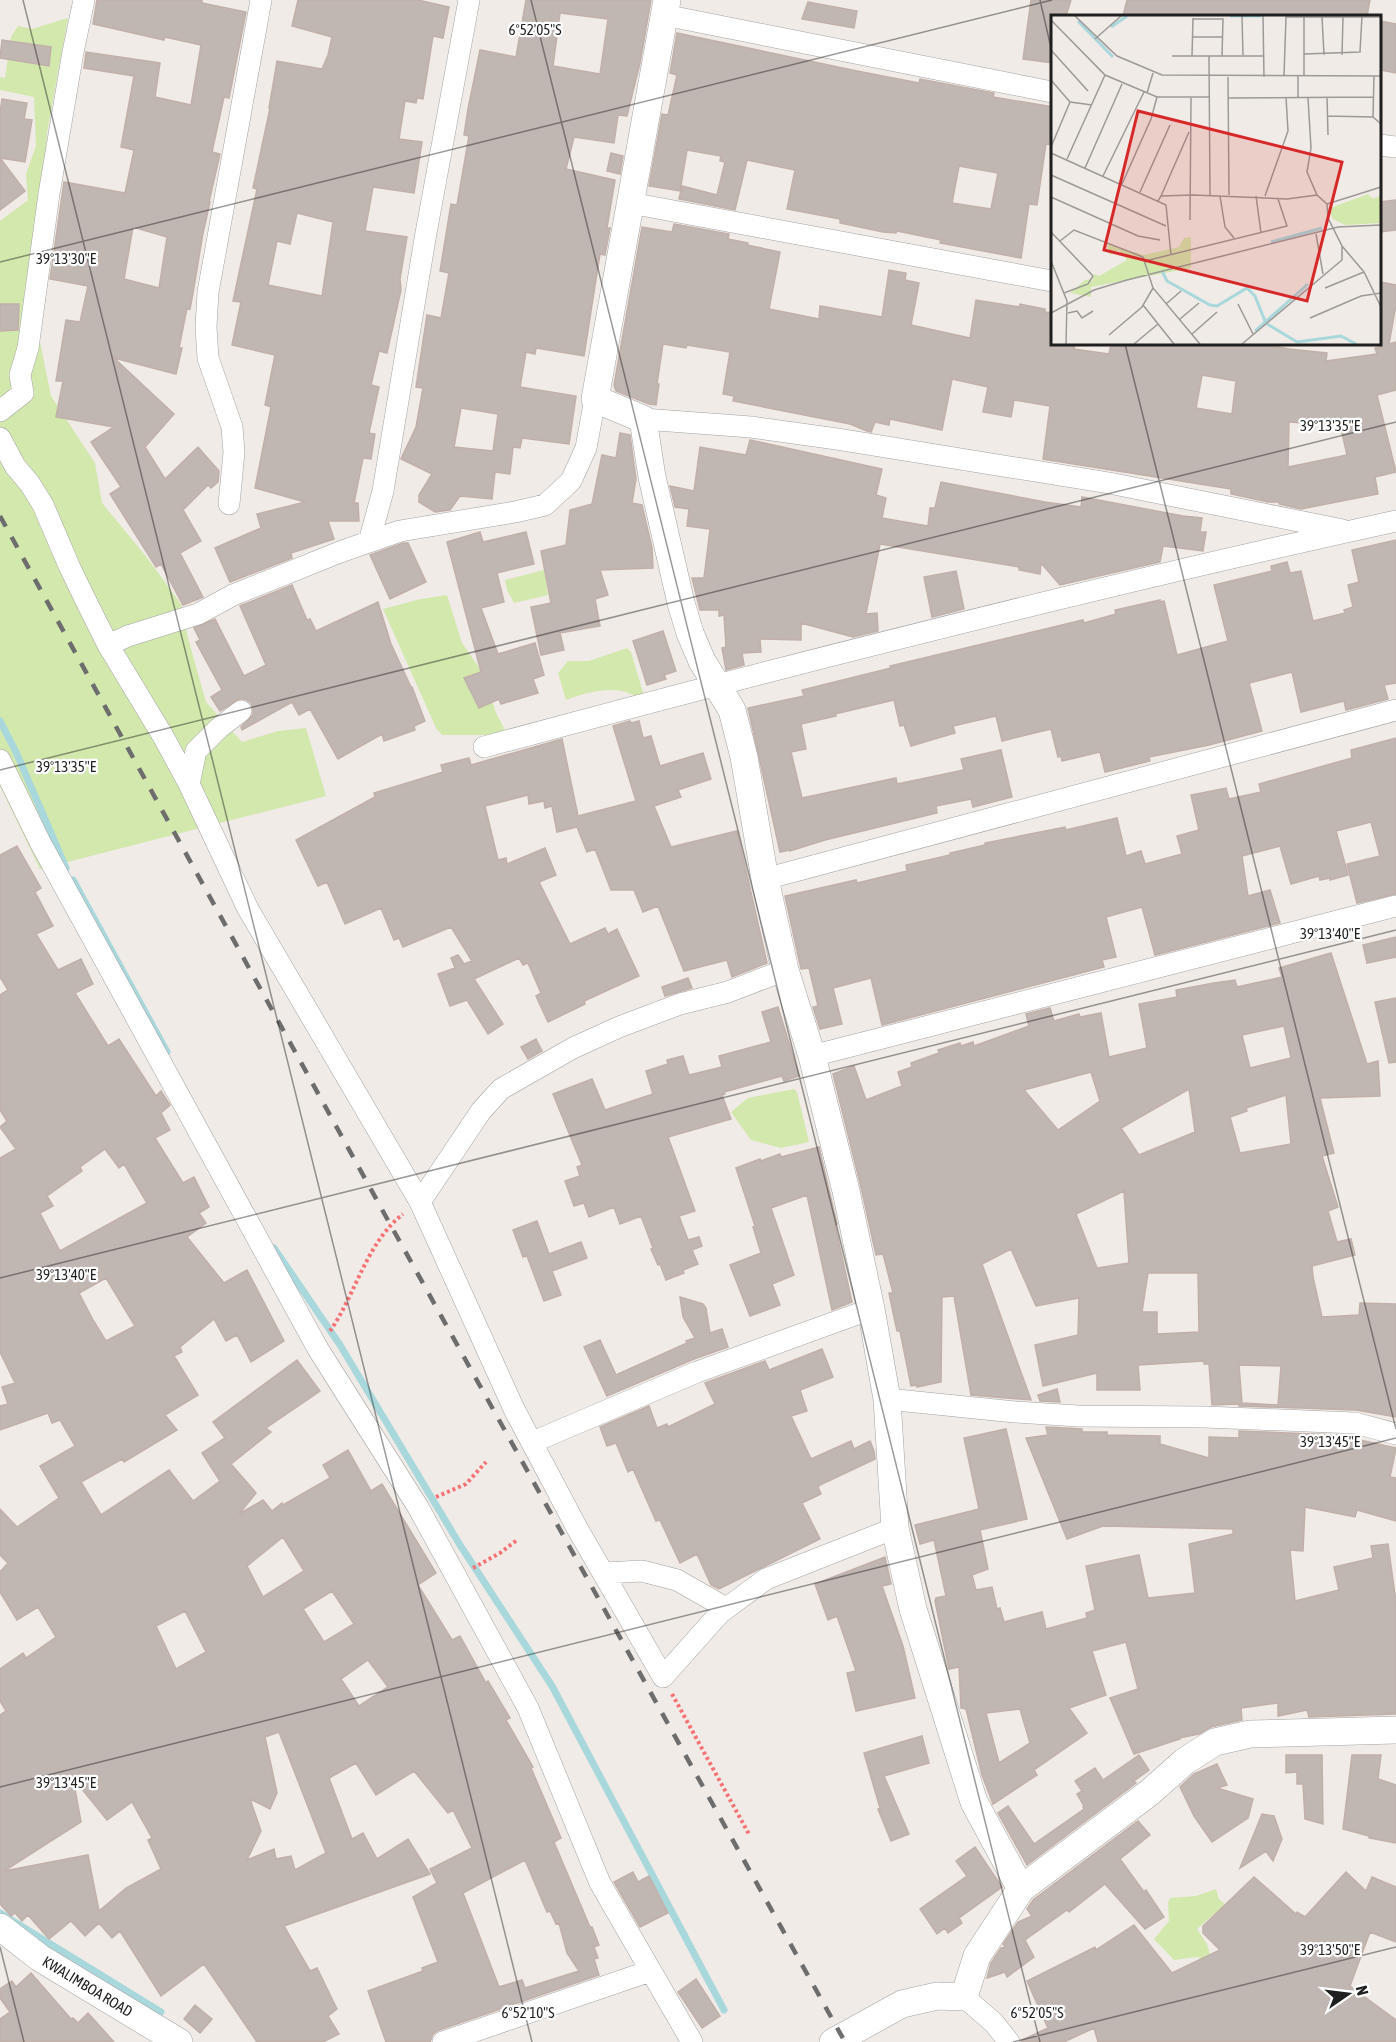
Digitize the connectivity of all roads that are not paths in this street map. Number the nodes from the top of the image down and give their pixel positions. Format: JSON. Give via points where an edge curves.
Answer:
{"nodes":[{"id":1,"x":84,"y":0,"type":"edge"},
{"id":2,"x":261,"y":0,"type":"edge"},
{"id":3,"x":469,"y":0,"type":"edge"},
{"id":4,"x":665,"y":8,"type":"edge"},
{"id":5,"x":1051,"y":92,"type":"edge"},
{"id":6,"x":1381,"y":145,"type":"edge"},
{"id":7,"x":1396,"y":147,"type":"edge"},
{"id":8,"x":630,"y":203,"type":"junction"},
{"id":9,"x":1051,"y":281,"type":"edge"},
{"id":10,"x":595,"y":399,"type":"junction"},
{"id":11,"x":0,"y":411,"type":"edge"},
{"id":12,"x":644,"y":419,"type":"junction"},
{"id":13,"x":0,"y":438,"type":"edge"},
{"id":14,"x":229,"y":504,"type":"dead end"},
{"id":15,"x":1396,"y":522,"type":"edge"},
{"id":16,"x":1349,"y":532,"type":"junction"},
{"id":17,"x":369,"y":542,"type":"junction"},
{"id":18,"x":108,"y":645,"type":"junction"},
{"id":19,"x":715,"y":685,"type":"junction"},
{"id":20,"x":1396,"y":710,"type":"edge"},
{"id":21,"x":241,"y":711,"type":"dead end"},
{"id":22,"x":484,"y":747,"type":"dead end"},
{"id":23,"x":0,"y":760,"type":"edge"},
{"id":24,"x":189,"y":784,"type":"junction"},
{"id":25,"x":765,"y":879,"type":"junction"},
{"id":26,"x":1396,"y":906,"type":"edge"},
{"id":27,"x":785,"y":970,"type":"junction"},
{"id":28,"x":812,"y":1056,"type":"junction"},
{"id":29,"x":420,"y":1202,"type":"junction"},
{"id":30,"x":871,"y":1309,"type":"junction"},
{"id":31,"x":887,"y":1399,"type":"junction"},
{"id":32,"x":1396,"y":1434,"type":"edge"},
{"id":33,"x":533,"y":1442,"type":"junction"},
{"id":34,"x":895,"y":1528,"type":"junction"},
{"id":35,"x":604,"y":1574,"type":"junction"},
{"id":36,"x":726,"y":1608,"type":"junction"},
{"id":37,"x":1396,"y":1730,"type":"edge"},
{"id":38,"x":1021,"y":1889,"type":"junction"},
{"id":39,"x":0,"y":1927,"type":"edge"},
{"id":40,"x":650,"y":1971,"type":"junction"},
{"id":41,"x":964,"y":1997,"type":"junction"},
{"id":42,"x":179,"y":2042,"type":"edge"},
{"id":43,"x":443,"y":2042,"type":"edge"},
{"id":44,"x":692,"y":2042,"type":"edge"},
{"id":45,"x":833,"y":2042,"type":"edge"},
{"id":46,"x":1009,"y":2042,"type":"edge"}],
"edges":[{"from":1,"to":11,"type":"street","via":[[72,52],[28,348],[20,375],[24,393]]},
{"from":2,"to":14,"type":"street","via":[[208,292],[208,358],[232,427]]},
{"from":3,"to":17,"type":"street","via":[[383,491]]},
{"from":4,"to":5,"type":"street"},
{"from":4,"to":8,"type":"street"},
{"from":6,"to":7,"type":"street"},
{"from":8,"to":9,"type":"street"},
{"from":8,"to":10,"type":"street"},
{"from":10,"to":12,"type":"street"},
{"from":10,"to":17,"type":"street","via":[[586,448],[571,481],[545,505],[400,531]]},
{"from":12,"to":16,"type":"street","via":[[751,427],[837,439],[1109,483]]},
{"from":12,"to":19,"type":"street","via":[[672,570],[690,633]]},
{"from":13,"to":18,"type":"street","via":[[43,505]]},
{"from":15,"to":16,"type":"street"},
{"from":16,"to":19,"type":"street","via":[[1000,613]]},
{"from":17,"to":18,"type":"street","via":[[233,595],[198,614]]},
{"from":18,"to":24,"type":"street"},
{"from":19,"to":22,"type":"street"},
{"from":19,"to":25,"type":"street","via":[[732,710]]},
{"from":20,"to":25,"type":"street"},
{"from":21,"to":24,"type":"street","via":[[196,751]]},
{"from":23,"to":40,"type":"street","via":[[41,844],[318,1349],[418,1507],[528,1708],[600,1882]]},
{"from":24,"to":29,"type":"street","via":[[248,909]]},
{"from":25,"to":27,"type":"street"},
{"from":26,"to":28,"type":"street"},
{"from":27,"to":28,"type":"street"},
{"from":27,"to":29,"type":"street","via":[[619,1027],[501,1089],[481,1111]]},
{"from":28,"to":30,"type":"street"},
{"from":29,"to":33,"type":"street","via":[[514,1409]]},
{"from":30,"to":31,"type":"street"},
{"from":30,"to":33,"type":"street","via":[[697,1372]]},
{"from":31,"to":32,"type":"street","via":[[1078,1416],[1355,1423]]},
{"from":31,"to":34,"type":"street"},
{"from":33,"to":35,"type":"street"},
{"from":34,"to":36,"type":"street","via":[[766,1579]]},
{"from":34,"to":38,"type":"street","via":[[913,1609],[974,1803]]},
{"from":35,"to":36,"type":"street","via":[[642,1571],[677,1580]]},
{"from":35,"to":36,"type":"street","via":[[663,1677]]},
{"from":37,"to":38,"type":"street","via":[[1250,1734],[1215,1742]]},
{"from":38,"to":41,"type":"street","via":[[977,1956]]},
{"from":39,"to":42,"type":"street","name":"KWALIMBOA ROAD","via":[[40,1958]]},
{"from":40,"to":43,"type":"street"},
{"from":40,"to":44,"type":"street"},
{"from":41,"to":45,"type":"street","via":[[937,1996],[903,2004]]},
{"from":41,"to":46,"type":"street"}]}
